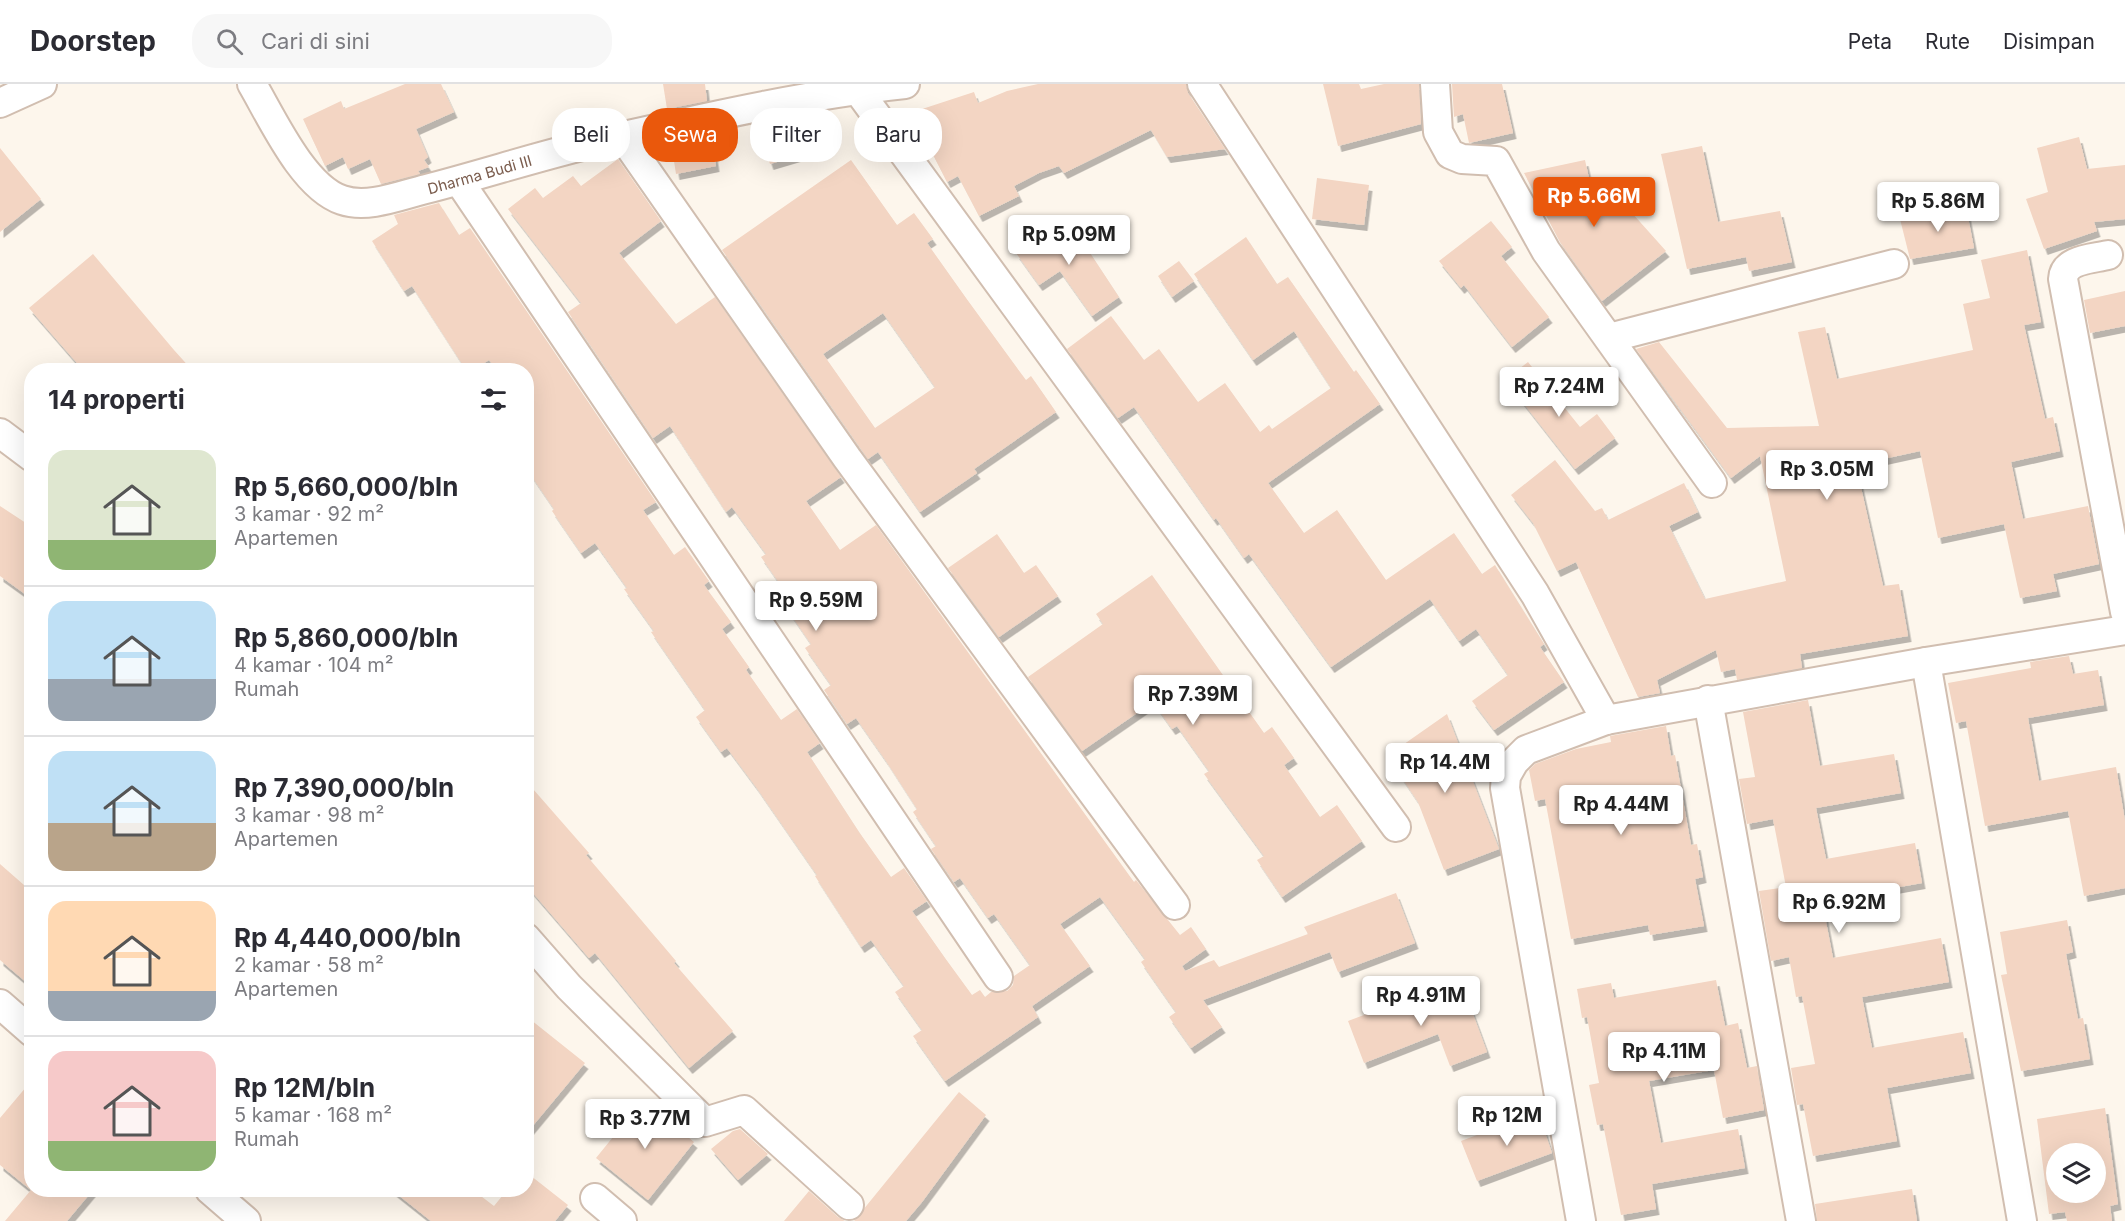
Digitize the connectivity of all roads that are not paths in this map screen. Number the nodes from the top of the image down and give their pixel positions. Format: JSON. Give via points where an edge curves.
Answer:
{"nodes":[{"id":1,"x":42,"y":84,"type":"edge"},
{"id":2,"x":252,"y":84,"type":"edge"},
{"id":3,"x":905,"y":84,"type":"edge"},
{"id":4,"x":1202,"y":84,"type":"edge"},
{"id":5,"x":1435,"y":84,"type":"edge"},
{"id":6,"x":857,"y":89,"type":"junction"},
{"id":7,"x":0,"y":103,"type":"edge"},
{"id":8,"x":630,"y":134,"type":"edge"},
{"id":9,"x":630,"y":147,"type":"edge"},
{"id":10,"x":552,"y":155,"type":"edge"},
{"id":11,"x":459,"y":181,"type":"junction"},
{"id":12,"x":2108,"y":255,"type":"dead end"},
{"id":13,"x":1894,"y":264,"type":"dead end"},
{"id":14,"x":1609,"y":338,"type":"junction"},
{"id":15,"x":0,"y":433,"type":"edge"},
{"id":16,"x":24,"y":451,"type":"edge"},
{"id":17,"x":1712,"y":483,"type":"dead end"},
{"id":18,"x":2125,"y":612,"type":"edge"},
{"id":19,"x":2125,"y":630,"type":"edge"},
{"id":20,"x":1926,"y":662,"type":"junction"},
{"id":21,"x":1708,"y":700,"type":"junction"},
{"id":22,"x":1606,"y":720,"type":"junction"},
{"id":23,"x":1396,"y":827,"type":"dead end"},
{"id":24,"x":1175,"y":905,"type":"dead end"},
{"id":25,"x":534,"y":947,"type":"edge"},
{"id":26,"x":999,"y":977,"type":"dead end"},
{"id":27,"x":0,"y":1004,"type":"edge"},
{"id":28,"x":24,"y":1025,"type":"edge"},
{"id":29,"x":218,"y":1197,"type":"edge"},
{"id":30,"x":595,"y":1198,"type":"dead end"},
{"id":31,"x":849,"y":1205,"type":"dead end"},
{"id":32,"x":246,"y":1221,"type":"edge"},
{"id":33,"x":622,"y":1221,"type":"edge"},
{"id":34,"x":1581,"y":1221,"type":"edge"},
{"id":35,"x":1801,"y":1221,"type":"edge"},
{"id":36,"x":2022,"y":1221,"type":"edge"}],
"edges":[{"from":1,"to":7,"type":"street"},
{"from":2,"to":11,"type":"street","name":"Dharma Budi III","via":[[302,166],[322,188],[341,200],[375,202]]},
{"from":3,"to":6,"type":"street","name":"Dharma Budi III"},
{"from":4,"to":22,"type":"street","via":[[1535,594]]},
{"from":5,"to":14,"type":"street","via":[[1438,132],[1450,154],[1462,159],[1496,161],[1546,251]]},
{"from":6,"to":8,"type":"street","name":"Dharma Budi III"},
{"from":6,"to":23,"type":"street"},
{"from":9,"to":24,"type":"street","via":[[847,458]]},
{"from":10,"to":11,"type":"street","name":"Dharma Budi III"},
{"from":11,"to":26,"type":"street"},
{"from":12,"to":18,"type":"street","via":[[2070,264],[2063,279]]},
{"from":13,"to":14,"type":"street"},
{"from":14,"to":17,"type":"street"},
{"from":15,"to":16,"type":"street"},
{"from":19,"to":20,"type":"street"},
{"from":20,"to":21,"type":"street"},
{"from":20,"to":36,"type":"street"},
{"from":21,"to":22,"type":"street"},
{"from":21,"to":35,"type":"street"},
{"from":22,"to":34,"type":"street","via":[[1526,750],[1506,776],[1505,788]]},
{"from":25,"to":31,"type":"street","via":[[705,1122],[744,1110]]},
{"from":27,"to":28,"type":"street"},
{"from":29,"to":32,"type":"street"},
{"from":30,"to":33,"type":"street"}]}
